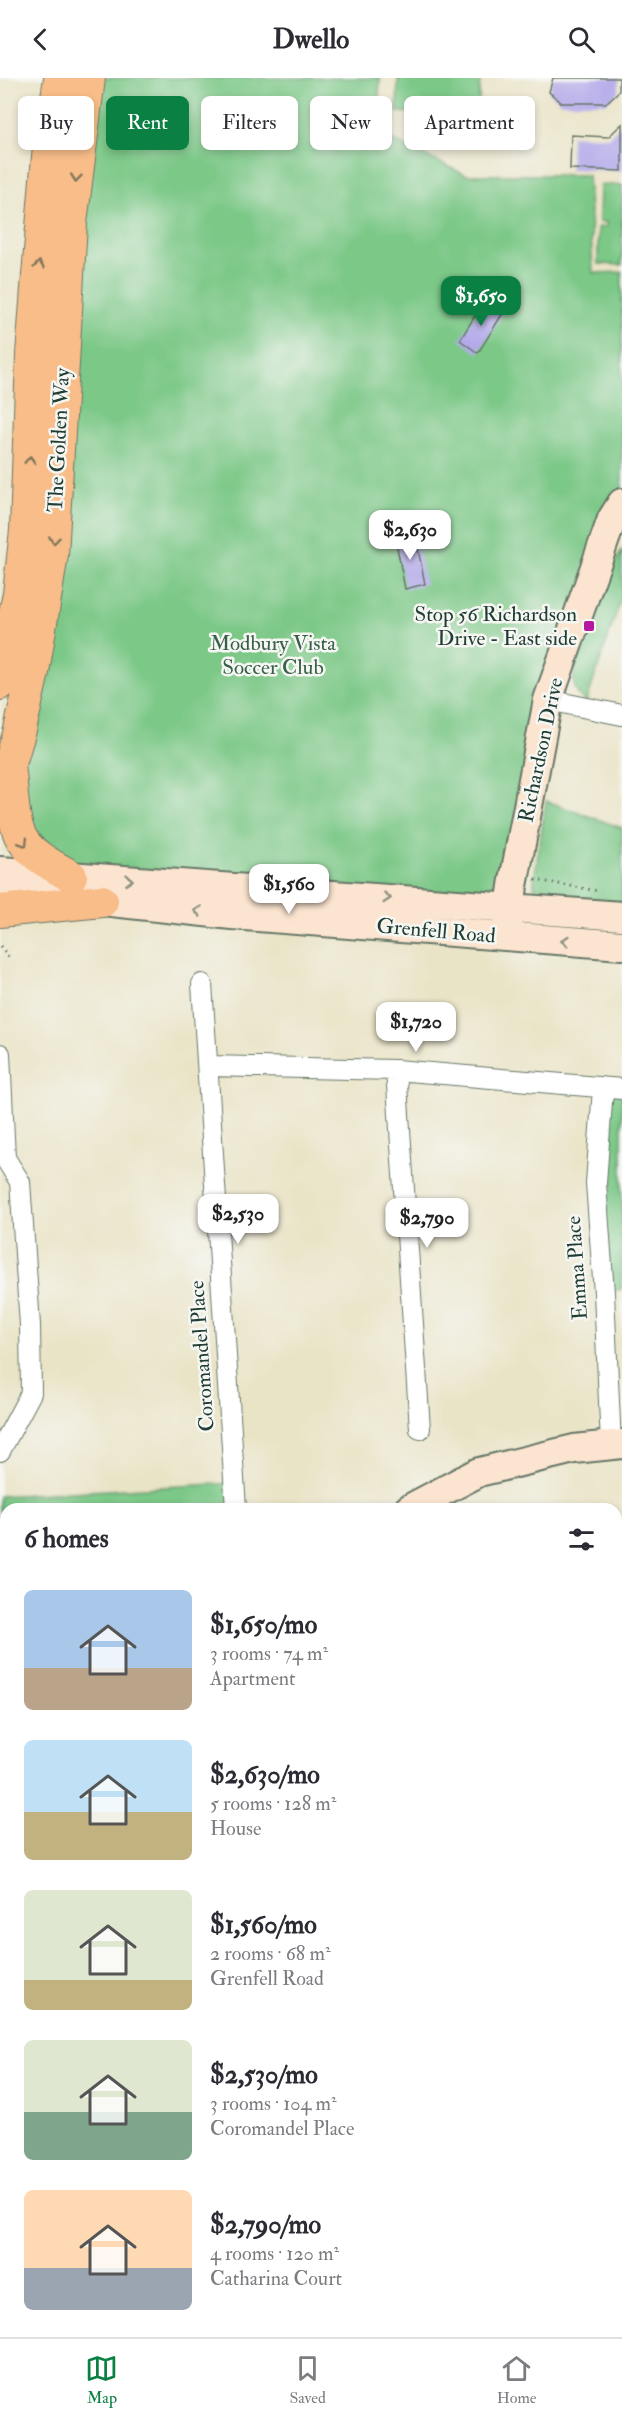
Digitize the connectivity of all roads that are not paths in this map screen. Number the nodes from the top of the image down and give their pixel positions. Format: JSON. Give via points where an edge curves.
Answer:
{"nodes":[{"id":1,"x":60,"y":78,"type":"edge"},
{"id":2,"x":89,"y":78,"type":"edge"},
{"id":3,"x":622,"y":503,"type":"edge"},
{"id":4,"x":0,"y":684,"type":"edge"},
{"id":5,"x":548,"y":700,"type":"junction"},
{"id":6,"x":622,"y":715,"type":"edge"},
{"id":7,"x":10,"y":766,"type":"junction"},
{"id":8,"x":0,"y":797,"type":"edge"},
{"id":9,"x":0,"y":871,"type":"edge"},
{"id":10,"x":71,"y":876,"type":"junction"},
{"id":11,"x":0,"y":890,"type":"edge"},
{"id":12,"x":102,"y":901,"type":"junction"},
{"id":13,"x":510,"y":907,"type":"junction"},
{"id":14,"x":0,"y":911,"type":"edge"},
{"id":15,"x":622,"y":916,"type":"edge"},
{"id":16,"x":507,"y":937,"type":"junction"},
{"id":17,"x":622,"y":945,"type":"edge"},
{"id":18,"x":202,"y":984,"type":"dead end"},
{"id":19,"x":0,"y":1054,"type":"edge"},
{"id":20,"x":208,"y":1066,"type":"junction"},
{"id":21,"x":396,"y":1070,"type":"junction"},
{"id":22,"x":612,"y":1089,"type":"edge"},
{"id":23,"x":613,"y":1291,"type":"edge"},
{"id":24,"x":420,"y":1430,"type":"dead end"},
{"id":25,"x":616,"y":1444,"type":"edge"},
{"id":26,"x":0,"y":1448,"type":"edge"},
{"id":27,"x":236,"y":1503,"type":"edge"},
{"id":28,"x":420,"y":1503,"type":"edge"}],
"edges":[{"from":4,"to":1,"type":"main road","name":"The Golden Way","one_way":true,"via":[[19,594],[25,541],[38,275],[48,156]]},
{"from":2,"to":7,"type":"main road","name":"The Golden Way","one_way":true,"via":[[71,223],[52,555],[33,672]]},
{"from":3,"to":5,"type":"main road","name":"Richardson Drive","via":[[612,519]]},
{"from":5,"to":6,"type":"street"},
{"from":5,"to":13,"type":"main road","name":"Richardson Drive"},
{"from":7,"to":8,"type":"main road","name":"The Golden Way"},
{"from":7,"to":10,"type":"main road","one_way":true,"via":[[14,811],[23,843]]},
{"from":9,"to":10,"type":"main road","name":"Grenfell Road"},
{"from":10,"to":13,"type":"main road","name":"Grenfell Road","one_way":true},
{"from":11,"to":12,"type":"main road","name":"Grenfell Road"},
{"from":12,"to":14,"type":"main road"},
{"from":16,"to":12,"type":"main road","name":"Grenfell Road","one_way":true},
{"from":13,"to":15,"type":"main road","name":"Grenfell Road"},
{"from":13,"to":16,"type":"main road","name":"Richardson Drive"},
{"from":17,"to":16,"type":"main road","name":"Grenfell Road","one_way":true},
{"from":18,"to":20,"type":"street","name":"Coromandel Place"},
{"from":19,"to":26,"type":"street","via":[[5,1158],[20,1182],[31,1393]]},
{"from":20,"to":21,"type":"street"},
{"from":20,"to":27,"type":"street","name":"Coromandel Place"},
{"from":21,"to":22,"type":"street"},
{"from":21,"to":24,"type":"street"},
{"from":22,"to":23,"type":"street","name":"Emma Place","via":[[596,1183]]},
{"from":23,"to":25,"type":"street","name":"Emma Place"},
{"from":25,"to":28,"type":"main road","via":[[574,1449],[479,1472]]}]}
